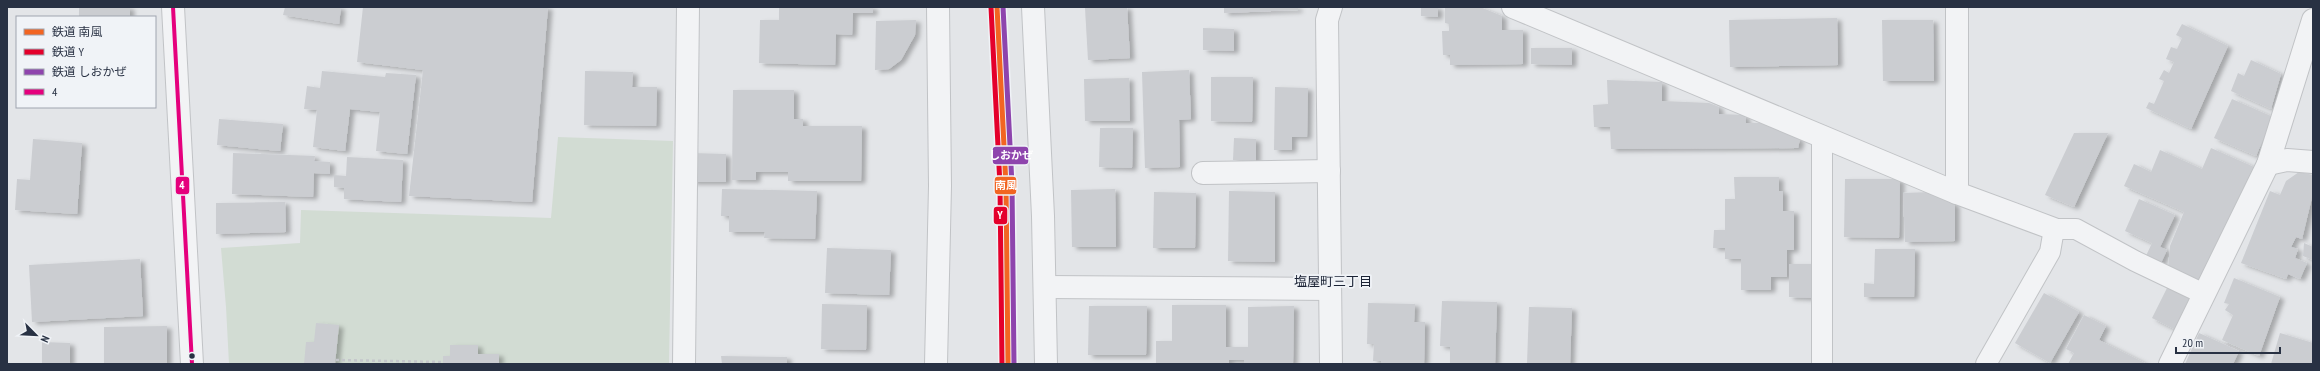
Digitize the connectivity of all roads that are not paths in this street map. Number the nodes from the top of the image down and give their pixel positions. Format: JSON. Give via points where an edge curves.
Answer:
{"nodes":[{"id":1,"x":172,"y":7,"type":"edge"},
{"id":2,"x":688,"y":7,"type":"edge"},
{"id":3,"x":938,"y":7,"type":"edge"},
{"id":4,"x":1033,"y":7,"type":"edge"},
{"id":5,"x":1331,"y":7,"type":"edge"},
{"id":6,"x":1514,"y":7,"type":"edge"},
{"id":7,"x":1957,"y":7,"type":"edge"},
{"id":8,"x":2313,"y":20,"type":"edge"},
{"id":9,"x":1822,"y":136,"type":"junction"},
{"id":10,"x":2313,"y":162,"type":"edge"},
{"id":11,"x":2268,"y":164,"type":"junction"},
{"id":12,"x":1329,"y":171,"type":"junction"},
{"id":13,"x":1203,"y":173,"type":"dead end"},
{"id":14,"x":1957,"y":193,"type":"junction"},
{"id":15,"x":2054,"y":229,"type":"junction"},
{"id":16,"x":1045,"y":287,"type":"junction"},
{"id":17,"x":1330,"y":289,"type":"junction"},
{"id":18,"x":2204,"y":294,"type":"junction"},
{"id":19,"x":192,"y":364,"type":"edge"},
{"id":20,"x":684,"y":364,"type":"edge"},
{"id":21,"x":936,"y":364,"type":"edge"},
{"id":22,"x":1046,"y":364,"type":"edge"},
{"id":23,"x":1331,"y":364,"type":"edge"},
{"id":24,"x":1822,"y":364,"type":"edge"},
{"id":25,"x":1986,"y":364,"type":"edge"},
{"id":26,"x":2170,"y":364,"type":"edge"}],
"edges":[{"from":1,"to":19,"type":"street"},
{"from":2,"to":20,"type":"street"},
{"from":3,"to":21,"type":"street","via":[[940,186]]},
{"from":4,"to":16,"type":"street"},
{"from":5,"to":12,"type":"street","via":[[1327,20]]},
{"from":6,"to":9,"type":"street"},
{"from":7,"to":14,"type":"street"},
{"from":8,"to":11,"type":"street"},
{"from":9,"to":14,"type":"street"},
{"from":9,"to":24,"type":"lane"},
{"from":10,"to":11,"type":"street","via":[[2287,160]]},
{"from":11,"to":18,"type":"street"},
{"from":12,"to":13,"type":"street"},
{"from":12,"to":17,"type":"street"},
{"from":14,"to":15,"type":"street"},
{"from":15,"to":18,"type":"lane","via":[[2076,229],[2135,262]]},
{"from":15,"to":25,"type":"lane","via":[[2050,252]]},
{"from":16,"to":17,"type":"street"},
{"from":16,"to":22,"type":"street"},
{"from":17,"to":23,"type":"street"},
{"from":18,"to":26,"type":"street"}]}
